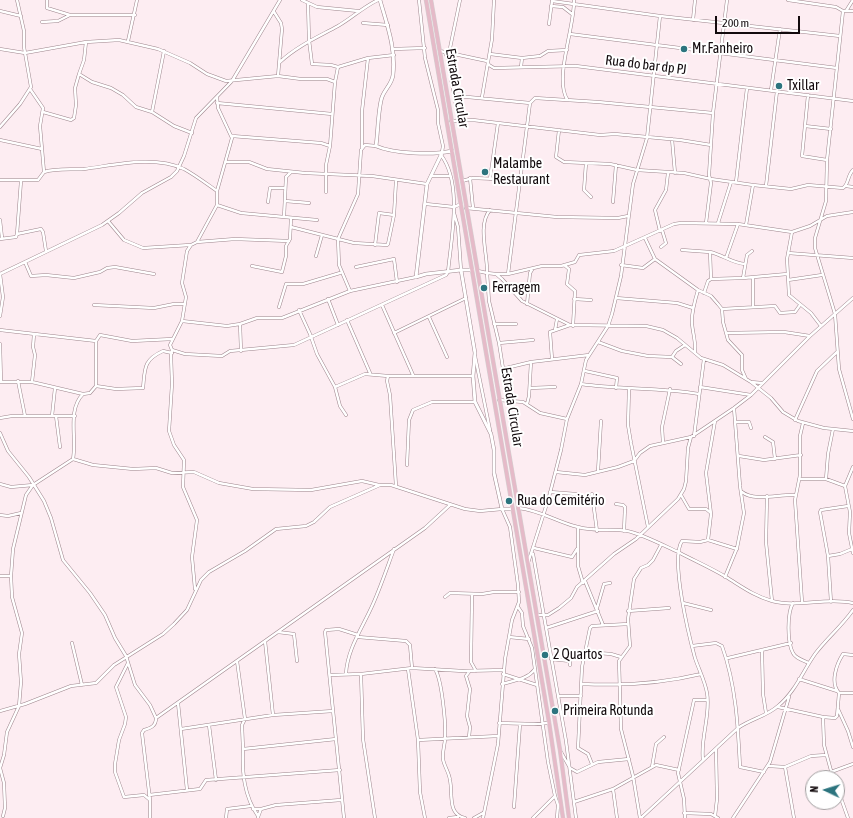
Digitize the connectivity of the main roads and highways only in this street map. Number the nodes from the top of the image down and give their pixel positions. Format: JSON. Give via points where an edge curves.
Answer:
{"nodes":[{"id":1,"x":426,"y":0,"type":"edge"},
{"id":2,"x":430,"y":0,"type":"edge"},
{"id":3,"x":563,"y":818,"type":"edge"},
{"id":4,"x":569,"y":818,"type":"edge"}],
"edges":[{"from":1,"to":3,"type":"main road","name":"Estrada Circular","via":[[549,722]]},
{"from":2,"to":4,"type":"main road","name":"Estrada Circular","via":[[560,750]]}]}
